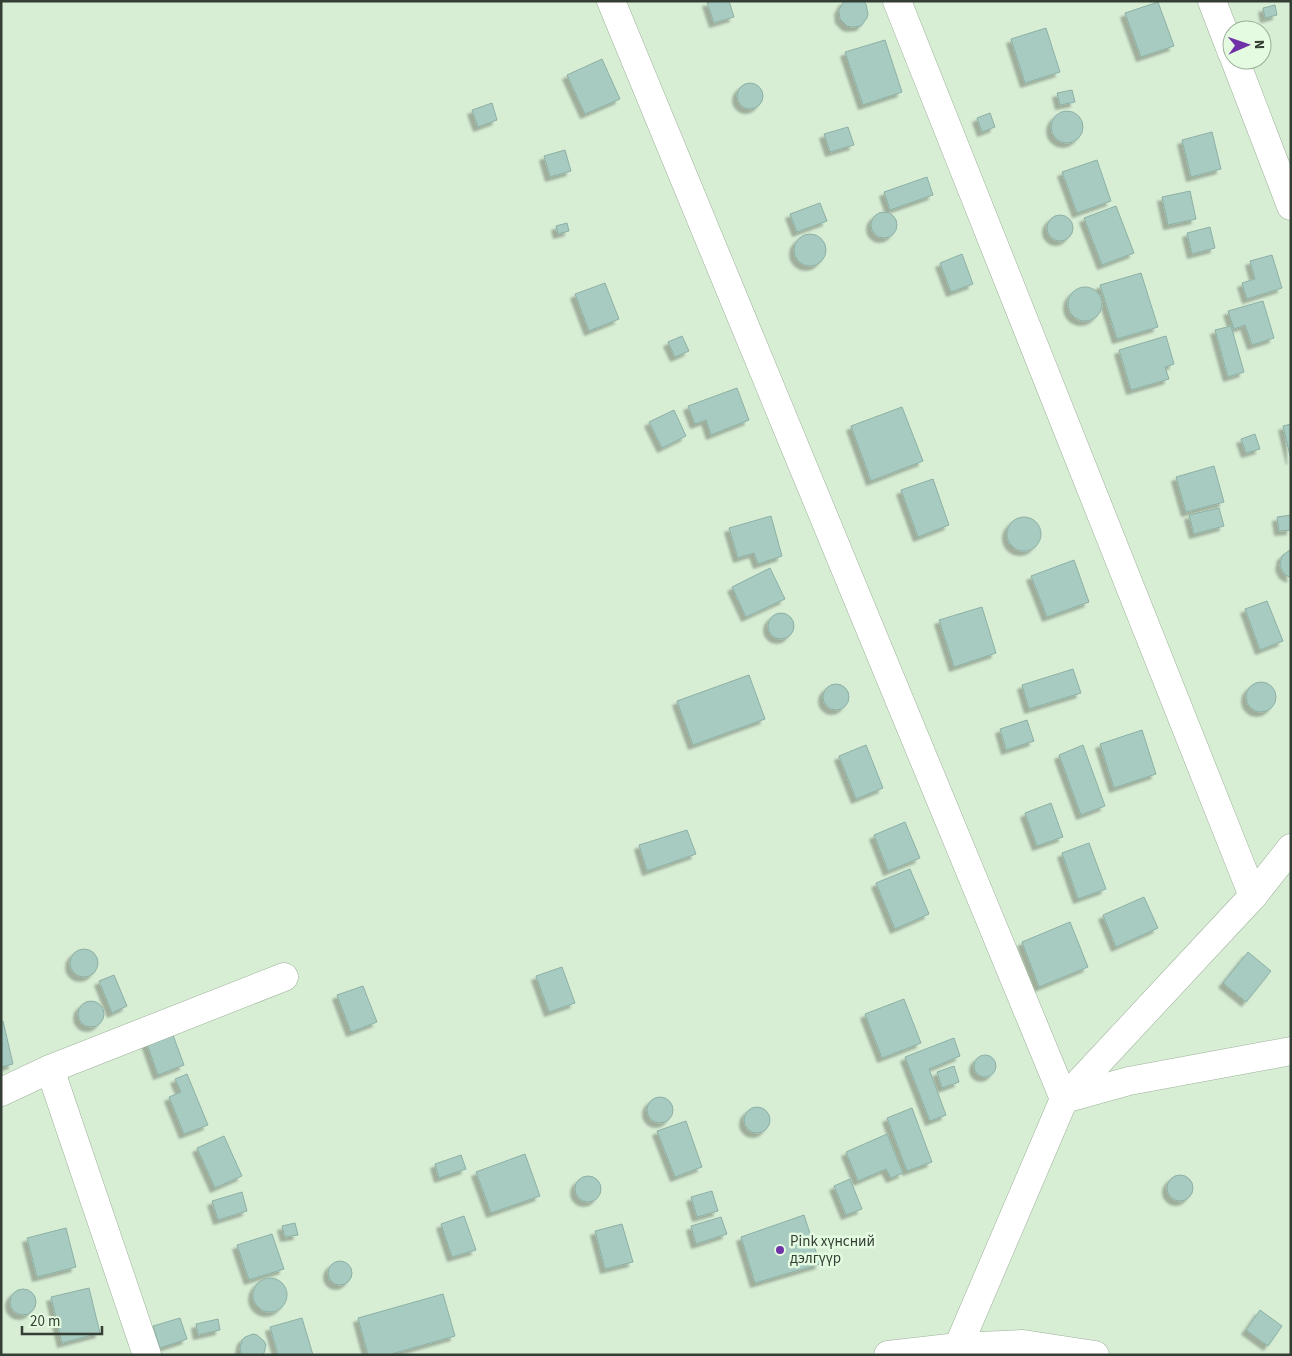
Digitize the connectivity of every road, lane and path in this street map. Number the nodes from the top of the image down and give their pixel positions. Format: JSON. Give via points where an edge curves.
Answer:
{"nodes":[{"id":1,"x":611,"y":1,"type":"edge"},
{"id":2,"x":897,"y":1,"type":"edge"},
{"id":3,"x":1212,"y":1,"type":"edge"},
{"id":4,"x":1222,"y":28,"type":"edge"},
{"id":5,"x":1238,"y":70,"type":"edge"},
{"id":6,"x":1291,"y":206,"type":"edge"},
{"id":7,"x":1291,"y":848,"type":"edge"},
{"id":8,"x":1253,"y":896,"type":"junction"},
{"id":9,"x":284,"y":977,"type":"dead end"},
{"id":10,"x":1291,"y":1052,"type":"edge"},
{"id":11,"x":50,"y":1069,"type":"junction"},
{"id":12,"x":1,"y":1092,"type":"edge"},
{"id":13,"x":1064,"y":1099,"type":"junction"},
{"id":14,"x":958,"y":1347,"type":"junction"},
{"id":15,"x":147,"y":1355,"type":"edge"},
{"id":16,"x":888,"y":1355,"type":"edge"},
{"id":17,"x":1095,"y":1355,"type":"edge"}],
"edges":[{"from":1,"to":13,"type":"street"},
{"from":2,"to":8,"type":"street"},
{"from":3,"to":4,"type":"street"},
{"from":5,"to":6,"type":"street"},
{"from":7,"to":8,"type":"street"},
{"from":8,"to":13,"type":"street"},
{"from":9,"to":11,"type":"street"},
{"from":10,"to":13,"type":"street","via":[[1129,1081]]},
{"from":11,"to":12,"type":"street"},
{"from":11,"to":15,"type":"street"},
{"from":13,"to":14,"type":"street"},
{"from":14,"to":16,"type":"street"},
{"from":14,"to":17,"type":"street","via":[[1023,1344]]}]}
